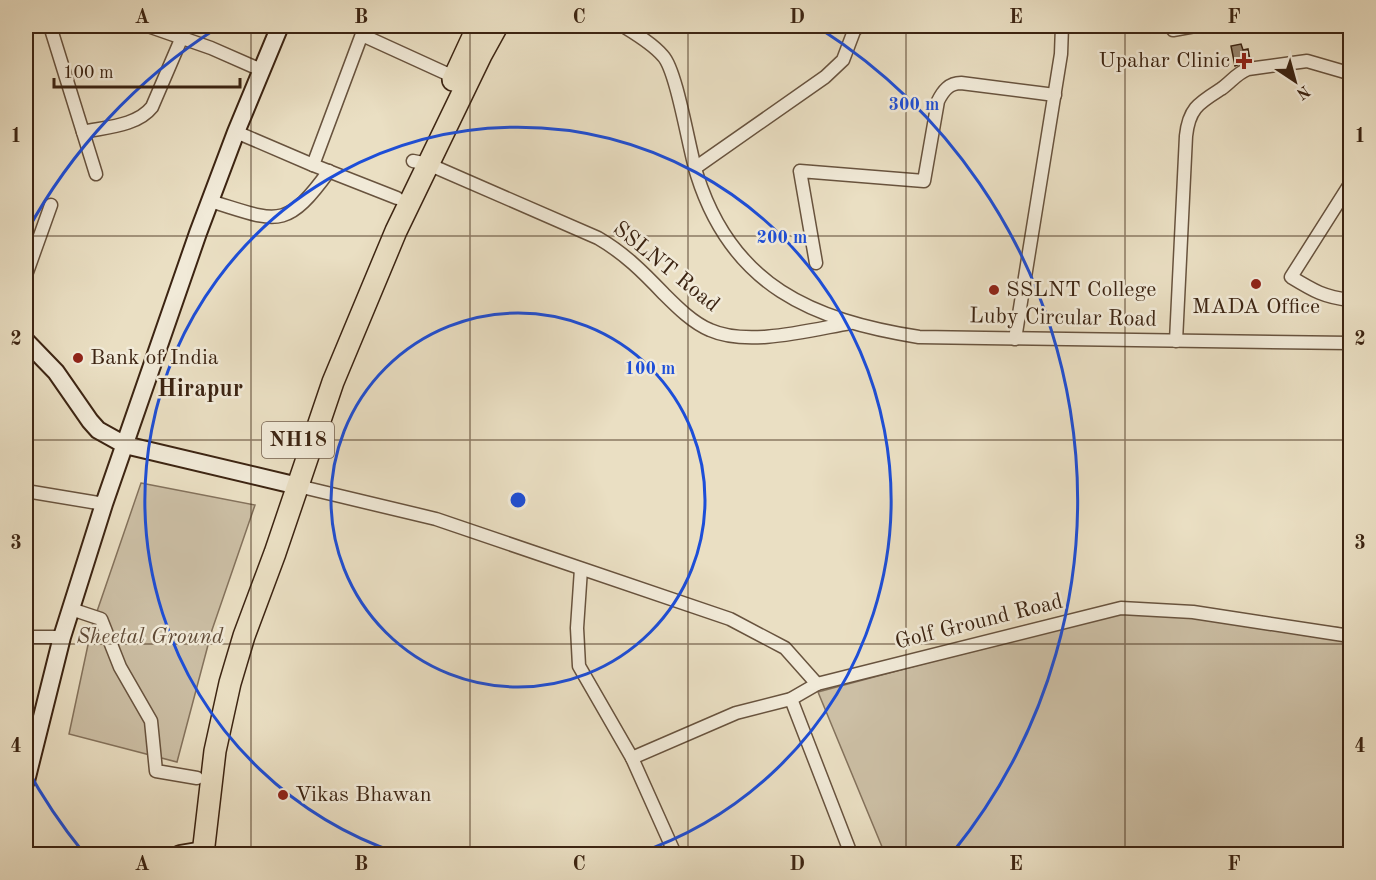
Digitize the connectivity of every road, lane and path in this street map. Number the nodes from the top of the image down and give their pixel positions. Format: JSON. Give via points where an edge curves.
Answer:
{"nodes":[{"id":1,"x":50,"y":26,"type":"edge"},
{"id":2,"x":148,"y":26,"type":"edge"},
{"id":3,"x":280,"y":26,"type":"edge"},
{"id":4,"x":478,"y":26,"type":"edge"},
{"id":5,"x":497,"y":26,"type":"edge"},
{"id":6,"x":626,"y":26,"type":"edge"},
{"id":7,"x":859,"y":26,"type":"edge"},
{"id":8,"x":1062,"y":26,"type":"edge"},
{"id":9,"x":1195,"y":26,"type":"edge"},
{"id":10,"x":363,"y":30,"type":"edge"},
{"id":11,"x":1173,"y":30,"type":"dead end"},
{"id":12,"x":182,"y":37,"type":"junction"},
{"id":13,"x":261,"y":69,"type":"junction"},
{"id":14,"x":1350,"y":71,"type":"edge"},
{"id":15,"x":454,"y":77,"type":"junction"},
{"id":16,"x":1055,"y":95,"type":"junction"},
{"id":17,"x":83,"y":132,"type":"junction"},
{"id":18,"x":236,"y":132,"type":"junction"},
{"id":19,"x":421,"y":163,"type":"junction"},
{"id":20,"x":313,"y":165,"type":"junction"},
{"id":21,"x":695,"y":168,"type":"junction"},
{"id":22,"x":329,"y":171,"type":"junction"},
{"id":23,"x":96,"y":174,"type":"dead end"},
{"id":24,"x":1350,"y":184,"type":"edge"},
{"id":25,"x":397,"y":198,"type":"junction"},
{"id":26,"x":210,"y":201,"type":"junction"},
{"id":27,"x":51,"y":205,"type":"dead end"},
{"id":28,"x":816,"y":263,"type":"dead end"},
{"id":29,"x":26,"y":275,"type":"edge"},
{"id":30,"x":1350,"y":300,"type":"edge"},
{"id":31,"x":854,"y":323,"type":"junction"},
{"id":32,"x":1015,"y":339,"type":"junction"},
{"id":33,"x":26,"y":341,"type":"edge"},
{"id":34,"x":1176,"y":341,"type":"junction"},
{"id":35,"x":1350,"y":343,"type":"edge"},
{"id":36,"x":125,"y":445,"type":"junction"},
{"id":37,"x":291,"y":484,"type":"junction"},
{"id":38,"x":26,"y":491,"type":"edge"},
{"id":39,"x":104,"y":504,"type":"junction"},
{"id":40,"x":581,"y":569,"type":"junction"},
{"id":41,"x":71,"y":609,"type":"junction"},
{"id":42,"x":1350,"y":636,"type":"edge"},
{"id":43,"x":26,"y":637,"type":"edge"},
{"id":44,"x":62,"y":637,"type":"junction"},
{"id":45,"x":818,"y":684,"type":"junction"},
{"id":46,"x":791,"y":699,"type":"junction"},
{"id":47,"x":632,"y":758,"type":"junction"},
{"id":48,"x":197,"y":778,"type":"junction"},
{"id":49,"x":26,"y":781,"type":"edge"},
{"id":50,"x":193,"y":853,"type":"edge"},
{"id":51,"x":675,"y":855,"type":"edge"},
{"id":52,"x":851,"y":855,"type":"edge"}],
"edges":[{"from":1,"to":17,"type":"street"},
{"from":2,"to":12,"type":"street"},
{"from":3,"to":13,"type":"street"},
{"from":4,"to":15,"type":"highway","number":"NH18"},
{"from":5,"to":19,"type":"highway","number":"NH18"},
{"from":6,"to":21,"type":"street","name":"Luby Circular Road","via":[[665,57]]},
{"from":7,"to":21,"type":"street","via":[[843,60],[830,73]]},
{"from":8,"to":16,"type":"street"},
{"from":9,"to":11,"type":"street"},
{"from":10,"to":15,"type":"street"},
{"from":10,"to":20,"type":"street"},
{"from":12,"to":13,"type":"street"},
{"from":12,"to":17,"type":"street","via":[[147,114]]},
{"from":13,"to":18,"type":"street"},
{"from":14,"to":34,"type":"street","via":[[1307,61],[1248,69],[1199,102],[1190,115]]},
{"from":15,"to":19,"type":"highway","number":"NH18"},
{"from":16,"to":28,"type":"street","via":[[961,83],[950,85],[938,102],[924,181],[800,171]]},
{"from":16,"to":32,"type":"street"},
{"from":17,"to":23,"type":"street"},
{"from":18,"to":20,"type":"street"},
{"from":18,"to":26,"type":"street"},
{"from":19,"to":25,"type":"highway","number":"NH18"},
{"from":19,"to":31,"type":"street","name":"SSLNT Road","via":[[614,247],[695,321],[710,330],[750,338]]},
{"from":19,"to":37,"type":"highway","number":"NH18"},
{"from":20,"to":22,"type":"street"},
{"from":21,"to":31,"type":"street","name":"Luby Circular Road","via":[[717,223],[749,267],[797,302]]},
{"from":22,"to":25,"type":"street"},
{"from":22,"to":26,"type":"street","via":[[312,194],[284,216],[267,218]]},
{"from":24,"to":30,"type":"street","via":[[1291,277],[1316,292]]},
{"from":25,"to":37,"type":"highway","number":"NH18","via":[[329,354]]},
{"from":26,"to":36,"type":"street"},
{"from":27,"to":29,"type":"street"},
{"from":31,"to":32,"type":"street","name":"Luby Circular Road","via":[[919,337]]},
{"from":32,"to":34,"type":"street","name":"Luby Circular Road"},
{"from":33,"to":36,"type":"street","via":[[56,372],[98,430]]},
{"from":34,"to":35,"type":"street","name":"Luby Circular Road"},
{"from":36,"to":37,"type":"street"},
{"from":36,"to":39,"type":"street"},
{"from":37,"to":40,"type":"street","via":[[436,519]]},
{"from":37,"to":48,"type":"highway","number":"NH18","via":[[240,606],[208,717]]},
{"from":37,"to":50,"type":"highway","number":"NH18","via":[[230,683]]},
{"from":38,"to":39,"type":"street"},
{"from":39,"to":41,"type":"street"},
{"from":40,"to":45,"type":"street","via":[[730,619],[785,648]]},
{"from":40,"to":47,"type":"street","via":[[579,666]]},
{"from":41,"to":44,"type":"street"},
{"from":41,"to":48,"type":"street","via":[[101,619],[120,667],[151,721],[156,771]]},
{"from":42,"to":45,"type":"street","name":"Golf Ground Road","via":[[1193,612],[1121,608]]},
{"from":43,"to":44,"type":"street"},
{"from":44,"to":49,"type":"street"},
{"from":45,"to":46,"type":"street","name":"Golf Ground Road"},
{"from":46,"to":47,"type":"street","name":"Golf Ground Road","via":[[736,713]]},
{"from":46,"to":52,"type":"street"},
{"from":47,"to":51,"type":"street"},
{"from":48,"to":50,"type":"highway","number":"NH18"}]}
